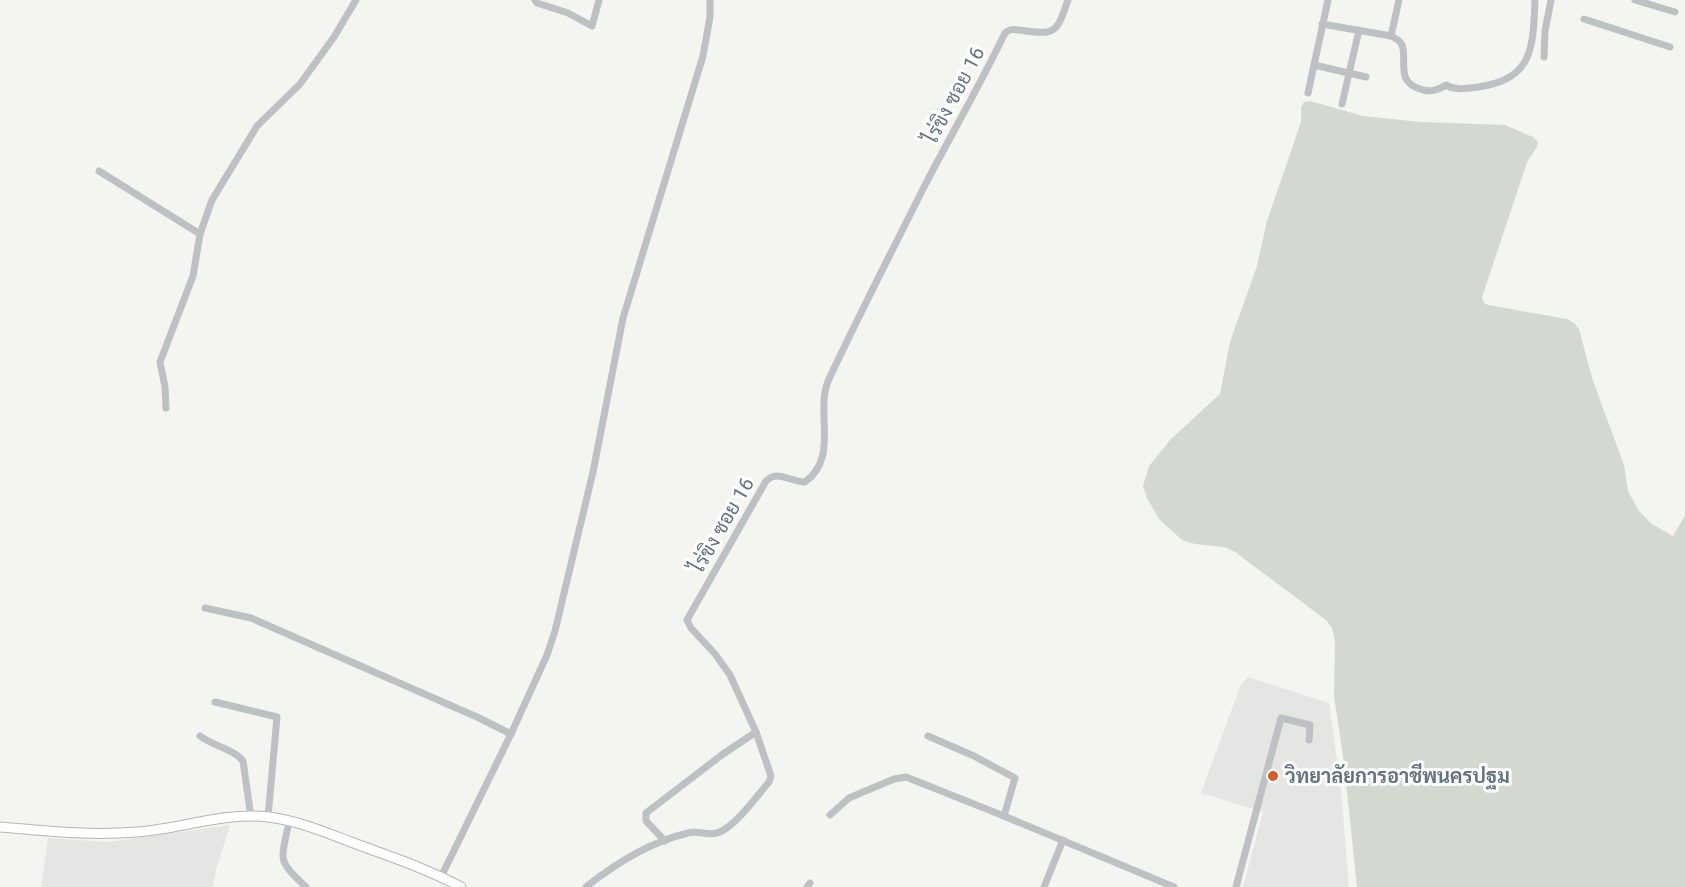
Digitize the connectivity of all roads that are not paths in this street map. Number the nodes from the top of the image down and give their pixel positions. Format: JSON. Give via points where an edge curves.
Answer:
{"nodes":[{"id":1,"x":356,"y":0,"type":"edge"},
{"id":2,"x":535,"y":0,"type":"edge"},
{"id":3,"x":599,"y":0,"type":"edge"},
{"id":4,"x":710,"y":0,"type":"edge"},
{"id":5,"x":1068,"y":0,"type":"edge"},
{"id":6,"x":1328,"y":0,"type":"edge"},
{"id":7,"x":1399,"y":0,"type":"edge"},
{"id":8,"x":1535,"y":0,"type":"edge"},
{"id":9,"x":1551,"y":0,"type":"edge"},
{"id":10,"x":1635,"y":0,"type":"edge"},
{"id":11,"x":1676,"y":12,"type":"dead end"},
{"id":12,"x":1584,"y":20,"type":"dead end"},
{"id":13,"x":1322,"y":24,"type":"junction"},
{"id":14,"x":1359,"y":30,"type":"junction"},
{"id":15,"x":1391,"y":36,"type":"junction"},
{"id":16,"x":1670,"y":47,"type":"dead end"},
{"id":17,"x":1544,"y":57,"type":"dead end"},
{"id":18,"x":1314,"y":65,"type":"junction"},
{"id":19,"x":1349,"y":74,"type":"junction"},
{"id":20,"x":1366,"y":77,"type":"dead end"},
{"id":21,"x":1308,"y":93,"type":"dead end"},
{"id":22,"x":1342,"y":104,"type":"dead end"},
{"id":23,"x":99,"y":171,"type":"dead end"},
{"id":24,"x":200,"y":234,"type":"junction"},
{"id":25,"x":166,"y":408,"type":"dead end"},
{"id":26,"x":205,"y":608,"type":"dead end"},
{"id":27,"x":215,"y":702,"type":"dead end"},
{"id":28,"x":756,"y":732,"type":"junction"},
{"id":29,"x":511,"y":734,"type":"junction"},
{"id":30,"x":200,"y":736,"type":"dead end"},
{"id":31,"x":928,"y":736,"type":"dead end"},
{"id":32,"x":1309,"y":740,"type":"dead end"},
{"id":33,"x":830,"y":814,"type":"dead end"},
{"id":34,"x":1004,"y":816,"type":"junction"},
{"id":35,"x":248,"y":817,"type":"junction"},
{"id":36,"x":268,"y":817,"type":"junction"},
{"id":37,"x":289,"y":821,"type":"junction"},
{"id":38,"x":0,"y":827,"type":"edge"},
{"id":39,"x":1063,"y":840,"type":"junction"},
{"id":40,"x":665,"y":841,"type":"junction"},
{"id":41,"x":441,"y":877,"type":"junction"},
{"id":42,"x":1170,"y":886,"type":"edge"},
{"id":43,"x":306,"y":887,"type":"edge"},
{"id":44,"x":461,"y":887,"type":"edge"},
{"id":45,"x":586,"y":887,"type":"edge"},
{"id":46,"x":1044,"y":887,"type":"edge"},
{"id":47,"x":1236,"y":887,"type":"edge"}],
"edges":[{"from":1,"to":24,"type":"street","via":[[300,84],[257,126],[212,200]]},
{"from":2,"to":3,"type":"street","via":[[592,26]]},
{"from":4,"to":29,"type":"street","via":[[703,56],[623,318],[555,631]]},
{"from":5,"to":28,"type":"street","name":"ไร่ขิง ซอย 16","via":[[1054,30],[1043,33],[1013,29],[1005,33],[826,384],[824,446],[817,468],[805,482],[770,476],[687,620],[724,664]]},
{"from":6,"to":13,"type":"street"},
{"from":7,"to":15,"type":"street"},
{"from":8,"to":15,"type":"street","via":[[1533,42],[1527,58],[1499,83],[1460,89],[1446,85],[1432,91],[1416,87],[1404,73],[1402,46]]},
{"from":9,"to":17,"type":"street"},
{"from":10,"to":11,"type":"street"},
{"from":12,"to":16,"type":"street"},
{"from":13,"to":14,"type":"street"},
{"from":13,"to":18,"type":"street"},
{"from":14,"to":15,"type":"street"},
{"from":14,"to":19,"type":"street"},
{"from":18,"to":19,"type":"street"},
{"from":18,"to":21,"type":"street"},
{"from":19,"to":20,"type":"street"},
{"from":19,"to":22,"type":"street"},
{"from":23,"to":24,"type":"street"},
{"from":24,"to":25,"type":"street","via":[[193,276],[160,362]]},
{"from":26,"to":29,"type":"street","via":[[251,618]]},
{"from":27,"to":36,"type":"street","via":[[277,717]]},
{"from":28,"to":40,"type":"street","via":[[646,813],[646,821]]},
{"from":28,"to":40,"type":"street","name":"ไร่ขิง ซอย 16","via":[[771,776],[769,782],[723,830],[711,834],[688,832]]},
{"from":29,"to":41,"type":"street"},
{"from":30,"to":35,"type":"street","via":[[239,755],[243,761]]},
{"from":31,"to":34,"type":"street","via":[[1015,778]]},
{"from":32,"to":47,"type":"street","via":[[1310,725],[1281,718]]},
{"from":33,"to":34,"type":"street","via":[[849,798],[906,777]]},
{"from":34,"to":39,"type":"street"},
{"from":35,"to":36,"type":"main road"},
{"from":35,"to":38,"type":"main road","via":[[104,834]]},
{"from":36,"to":37,"type":"main road"},
{"from":37,"to":41,"type":"main road"},
{"from":37,"to":43,"type":"street","via":[[282,861]]},
{"from":39,"to":42,"type":"street"},
{"from":39,"to":46,"type":"street"},
{"from":40,"to":45,"type":"street","name":"ไร่ขิง ซอย 16","via":[[624,860]]},
{"from":41,"to":44,"type":"main road"}]}
